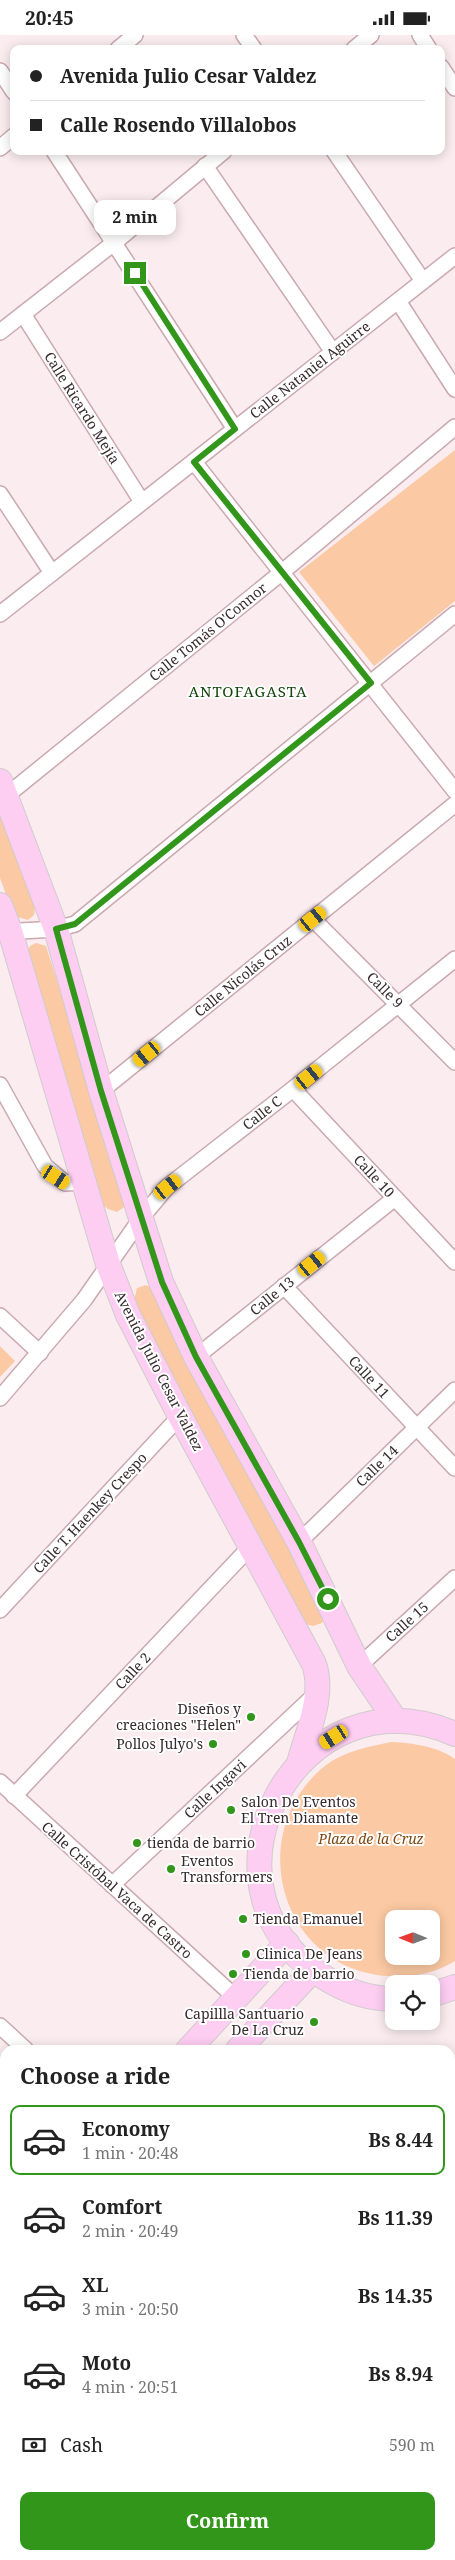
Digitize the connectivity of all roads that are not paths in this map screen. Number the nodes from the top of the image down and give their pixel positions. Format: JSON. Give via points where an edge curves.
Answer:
{"nodes":[{"id":1,"x":135,"y":35,"type":"edge"},
{"id":2,"x":371,"y":35,"type":"edge"},
{"id":3,"x":123,"y":45,"type":"edge"},
{"id":4,"x":359,"y":45,"type":"edge"},
{"id":5,"x":0,"y":71,"type":"edge"},
{"id":6,"x":445,"y":73,"type":"edge"},
{"id":7,"x":10,"y":86,"type":"edge"},
{"id":8,"x":455,"y":89,"type":"edge"},
{"id":9,"x":10,"y":139,"type":"edge"},
{"id":10,"x":0,"y":147,"type":"edge"},
{"id":11,"x":57,"y":155,"type":"edge"},
{"id":12,"x":219,"y":155,"type":"edge"},
{"id":13,"x":337,"y":155,"type":"edge"},
{"id":14,"x":205,"y":166,"type":"junction"},
{"id":15,"x":115,"y":242,"type":"junction"},
{"id":16,"x":455,"y":256,"type":"edge"},
{"id":17,"x":423,"y":281,"type":"junction"},
{"id":18,"x":398,"y":301,"type":"junction"},
{"id":19,"x":22,"y":314,"type":"junction"},
{"id":20,"x":0,"y":332,"type":"edge"},
{"id":21,"x":333,"y":352,"type":"junction"},
{"id":22,"x":455,"y":389,"type":"edge"},
{"id":23,"x":455,"y":427,"type":"edge"},
{"id":24,"x":235,"y":429,"type":"junction"},
{"id":25,"x":194,"y":462,"type":"junction"},
{"id":26,"x":0,"y":494,"type":"edge"},
{"id":27,"x":142,"y":503,"type":"junction"},
{"id":28,"x":52,"y":573,"type":"junction"},
{"id":29,"x":282,"y":573,"type":"junction"},
{"id":30,"x":0,"y":614,"type":"edge"},
{"id":31,"x":455,"y":614,"type":"edge"},
{"id":32,"x":371,"y":683,"type":"junction"},
{"id":33,"x":3,"y":789,"type":"edge"},
{"id":34,"x":455,"y":791,"type":"edge"},
{"id":35,"x":455,"y":804,"type":"edge"},
{"id":36,"x":0,"y":905,"type":"edge"},
{"id":37,"x":313,"y":919,"type":"junction"},
{"id":38,"x":56,"y":929,"type":"junction"},
{"id":39,"x":5,"y":932,"type":"edge"},
{"id":40,"x":455,"y":959,"type":"edge"},
{"id":41,"x":400,"y":1004,"type":"junction"},
{"id":42,"x":455,"y":1063,"type":"edge"},
{"id":43,"x":0,"y":1085,"type":"edge"},
{"id":44,"x":294,"y":1089,"type":"junction"},
{"id":45,"x":101,"y":1091,"type":"junction"},
{"id":46,"x":84,"y":1182,"type":"junction"},
{"id":47,"x":395,"y":1198,"type":"junction"},
{"id":48,"x":142,"y":1217,"type":"junction"},
{"id":49,"x":455,"y":1262,"type":"edge"},
{"id":50,"x":108,"y":1264,"type":"junction"},
{"id":51,"x":284,"y":1287,"type":"junction"},
{"id":52,"x":0,"y":1316,"type":"edge"},
{"id":53,"x":40,"y":1353,"type":"junction"},
{"id":54,"x":196,"y":1357,"type":"junction"},
{"id":55,"x":455,"y":1390,"type":"edge"},
{"id":56,"x":0,"y":1398,"type":"edge"},
{"id":57,"x":180,"y":1416,"type":"junction"},
{"id":58,"x":416,"y":1427,"type":"junction"},
{"id":59,"x":455,"y":1468,"type":"edge"},
{"id":60,"x":299,"y":1542,"type":"junction"},
{"id":61,"x":252,"y":1545,"type":"junction"},
{"id":62,"x":455,"y":1578,"type":"edge"},
{"id":63,"x":0,"y":1610,"type":"edge"},
{"id":64,"x":359,"y":1666,"type":"junction"},
{"id":65,"x":318,"y":1693,"type":"junction"},
{"id":66,"x":396,"y":1721,"type":"junction"},
{"id":67,"x":455,"y":1733,"type":"edge"},
{"id":68,"x":299,"y":1763,"type":"junction"},
{"id":69,"x":0,"y":1782,"type":"edge"},
{"id":70,"x":14,"y":1796,"type":"junction"},
{"id":71,"x":112,"y":1885,"type":"junction"},
{"id":72,"x":287,"y":1943,"type":"junction"},
{"id":73,"x":313,"y":1970,"type":"junction"},
{"id":74,"x":236,"y":1998,"type":"junction"},
{"id":75,"x":385,"y":1998,"type":"edge"},
{"id":76,"x":0,"y":2026,"type":"edge"},
{"id":77,"x":21,"y":2045,"type":"edge"},
{"id":78,"x":193,"y":2045,"type":"edge"},
{"id":79,"x":243,"y":2045,"type":"edge"}],
"edges":[{"from":1,"to":3,"type":"street"},
{"from":2,"to":4,"type":"street"},
{"from":5,"to":7,"type":"street"},
{"from":6,"to":8,"type":"street"},
{"from":9,"to":10,"type":"street"},
{"from":11,"to":15,"type":"street"},
{"from":12,"to":14,"type":"street"},
{"from":13,"to":17,"type":"street"},
{"from":14,"to":15,"type":"street"},
{"from":14,"to":21,"type":"street"},
{"from":15,"to":19,"type":"street"},
{"from":15,"to":24,"type":"street"},
{"from":16,"to":17,"type":"street","name":"Calle Nataniel Aguirre"},
{"from":17,"to":18,"type":"street","name":"Calle Nataniel Aguirre"},
{"from":18,"to":21,"type":"street","name":"Calle Nataniel Aguirre"},
{"from":18,"to":22,"type":"street"},
{"from":19,"to":20,"type":"street"},
{"from":19,"to":27,"type":"street","name":"Calle Ricardo Mejía"},
{"from":21,"to":24,"type":"street","name":"Calle Nataniel Aguirre"},
{"from":23,"to":29,"type":"street","name":"Calle Tomás O'Connor"},
{"from":24,"to":25,"type":"street","name":"Calle Nataniel Aguirre"},
{"from":25,"to":27,"type":"street","name":"Calle Nataniel Aguirre"},
{"from":25,"to":29,"type":"street"},
{"from":26,"to":28,"type":"street"},
{"from":27,"to":28,"type":"street","name":"Calle Nataniel Aguirre"},
{"from":28,"to":30,"type":"street","name":"Calle Nataniel Aguirre"},
{"from":29,"to":32,"type":"street"},
{"from":29,"to":33,"type":"street","name":"Calle Tomás O'Connor"},
{"from":31,"to":32,"type":"street"},
{"from":32,"to":34,"type":"street"},
{"from":32,"to":38,"type":"street","via":[[75,924]]},
{"from":33,"to":38,"type":"main road"},
{"from":35,"to":37,"type":"street","name":"Calle Nicolás Cruz"},
{"from":36,"to":39,"type":"main road","name":"Avenida Julio Cesar Valdez"},
{"from":37,"to":41,"type":"street","name":"Calle 9"},
{"from":37,"to":45,"type":"street","name":"Calle Nicolás Cruz"},
{"from":38,"to":39,"type":"street"},
{"from":38,"to":45,"type":"main road"},
{"from":39,"to":46,"type":"main road","name":"Avenida Julio Cesar Valdez"},
{"from":40,"to":41,"type":"street","name":"Calle C"},
{"from":41,"to":42,"type":"street","name":"Calle 9"},
{"from":41,"to":44,"type":"street","name":"Calle C"},
{"from":43,"to":46,"type":"street","via":[[45,1166],[66,1183]]},
{"from":44,"to":47,"type":"street","name":"Calle 10"},
{"from":44,"to":48,"type":"street","name":"Calle C","via":[[168,1187]]},
{"from":45,"to":48,"type":"main road"},
{"from":46,"to":50,"type":"main road","name":"Avenida Julio Cesar Valdez"},
{"from":47,"to":49,"type":"street","name":"Calle 10"},
{"from":47,"to":51,"type":"street","name":"Calle 13"},
{"from":48,"to":50,"type":"street","name":"Calle C"},
{"from":48,"to":54,"type":"main road","via":[[162,1282]]},
{"from":50,"to":53,"type":"street","name":"Calle C","via":[[84,1300]]},
{"from":50,"to":57,"type":"main road","name":"Avenida Julio Cesar Valdez","via":[[128,1315]]},
{"from":51,"to":54,"type":"street","name":"Calle 13"},
{"from":51,"to":58,"type":"street","name":"Calle 11"},
{"from":52,"to":53,"type":"street"},
{"from":53,"to":56,"type":"street","name":"Calle C"},
{"from":54,"to":60,"type":"main road"},
{"from":55,"to":58,"type":"street","name":"Calle 14"},
{"from":57,"to":61,"type":"main road","name":"Avenida Julio Cesar Valdez"},
{"from":57,"to":63,"type":"street","name":"Calle T. Haenkey Crespo"},
{"from":58,"to":59,"type":"street","name":"Calle 11"},
{"from":58,"to":60,"type":"street","name":"Calle 14"},
{"from":60,"to":64,"type":"main road"},
{"from":61,"to":65,"type":"main road","name":"Avenida Julio Cesar Valdez","via":[[314,1664]]},
{"from":61,"to":70,"type":"street","name":"Calle 2"},
{"from":62,"to":64,"type":"street","name":"Calle 15"},
{"from":64,"to":66,"type":"main road"},
{"from":65,"to":68,"type":"main road","name":"Avenida Julio Cesar Valdez"},
{"from":65,"to":71,"type":"street","name":"Calle Ingavi"},
{"from":66,"to":67,"type":"main road","via":[[419,1723]]},
{"from":66,"to":68,"type":"main road","via":[[353,1728],[315,1749]]},
{"from":68,"to":72,"type":"main road","via":[[274,1798],[266,1819],[260,1861],[267,1904]]},
{"from":69,"to":70,"type":"street","name":"Calle Cristóbal Vaca de Castro"},
{"from":70,"to":71,"type":"street","name":"Calle Cristóbal Vaca de Castro"},
{"from":71,"to":74,"type":"street","name":"Calle Cristóbal Vaca de Castro"},
{"from":72,"to":73,"type":"main road"},
{"from":72,"to":74,"type":"main road"},
{"from":73,"to":75,"type":"main road","via":[[349,1990]]},
{"from":73,"to":79,"type":"main road"},
{"from":74,"to":78,"type":"main road"},
{"from":76,"to":77,"type":"street"}]}
